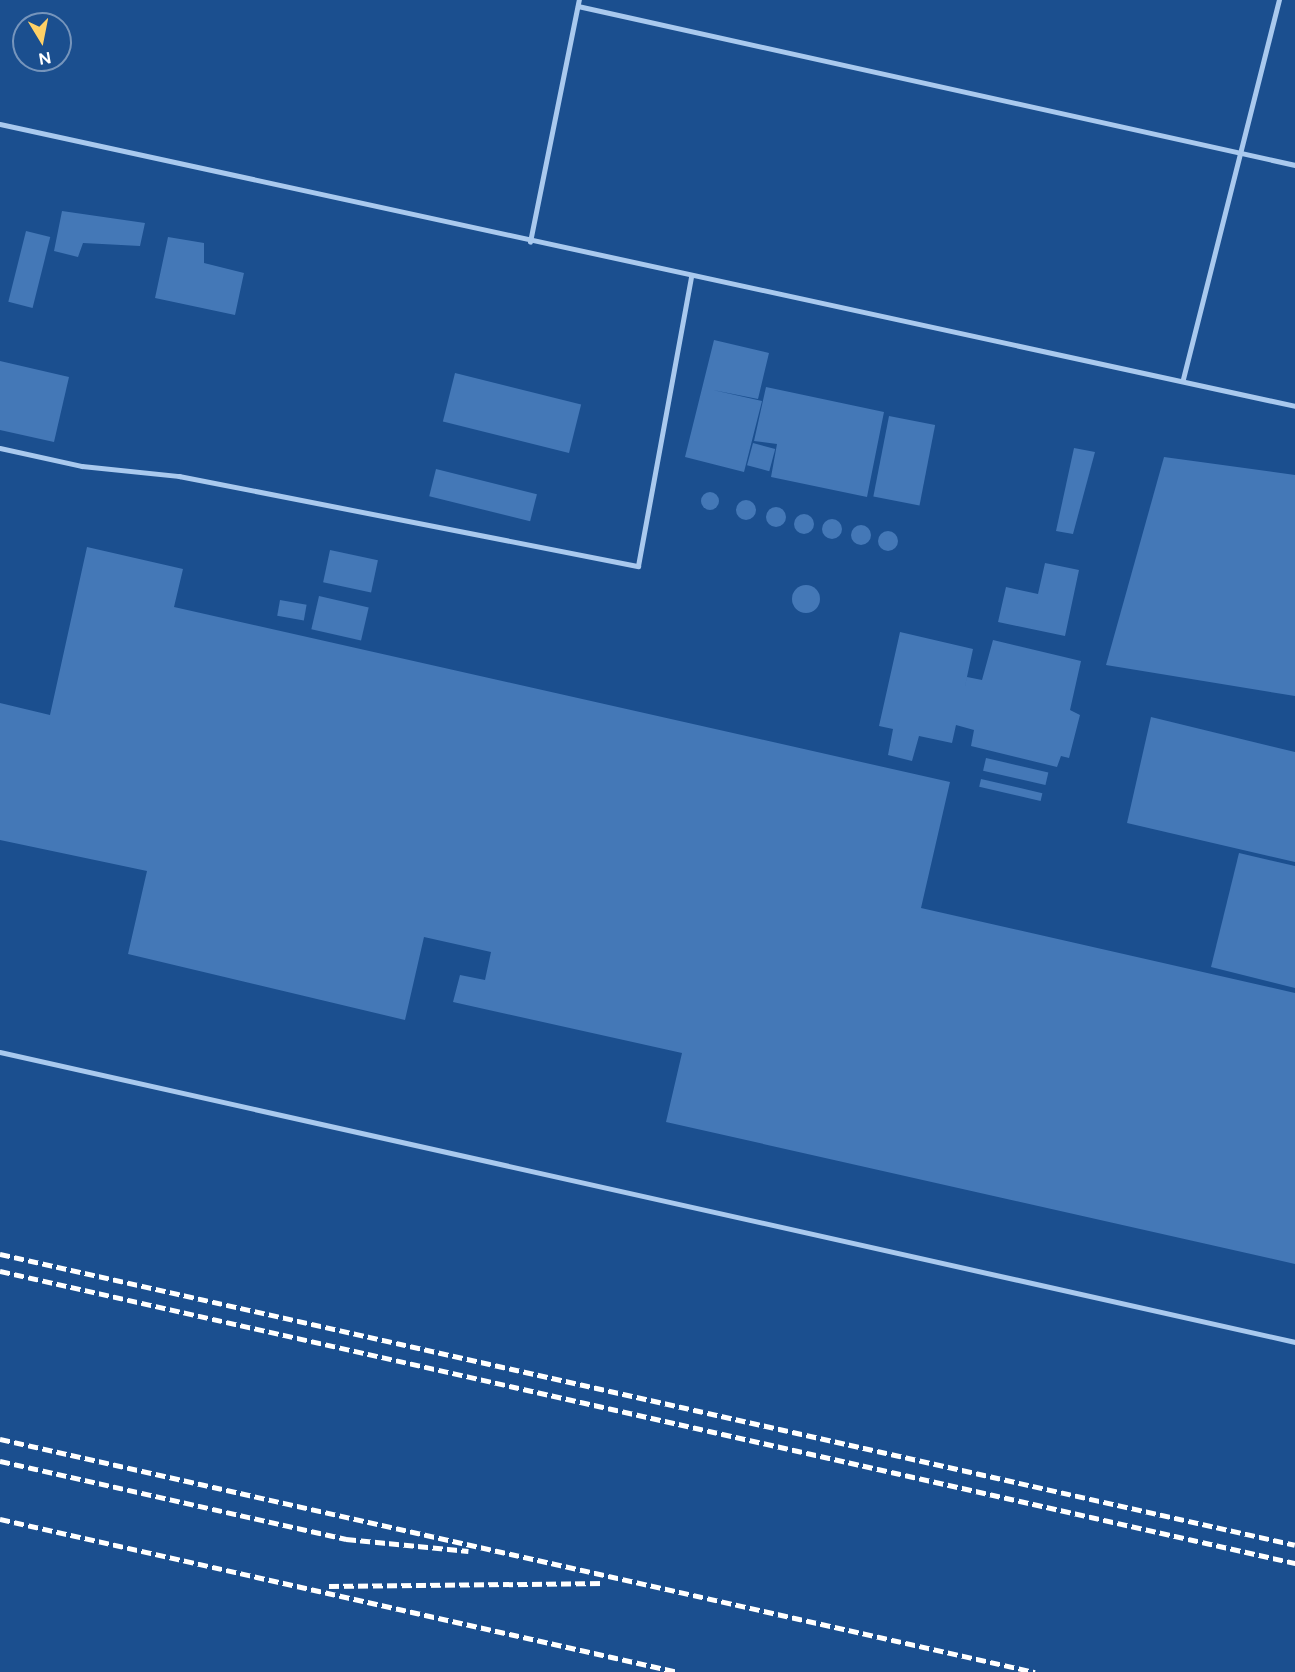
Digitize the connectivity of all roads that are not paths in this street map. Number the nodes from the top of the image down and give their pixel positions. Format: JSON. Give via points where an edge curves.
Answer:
{"nodes":[{"id":1,"x":579,"y":0,"type":"edge"},
{"id":2,"x":1279,"y":0,"type":"edge"},
{"id":3,"x":578,"y":6,"type":"junction"},
{"id":4,"x":0,"y":124,"type":"edge"},
{"id":5,"x":1240,"y":153,"type":"junction"},
{"id":6,"x":1295,"y":165,"type":"edge"},
{"id":7,"x":530,"y":242,"type":"junction"},
{"id":8,"x":691,"y":276,"type":"junction"},
{"id":9,"x":1183,"y":379,"type":"junction"},
{"id":10,"x":1295,"y":406,"type":"edge"},
{"id":11,"x":0,"y":448,"type":"edge"},
{"id":12,"x":0,"y":1052,"type":"edge"},
{"id":13,"x":1295,"y":1342,"type":"edge"}],
"edges":[{"from":1,"to":3,"type":"lane"},
{"from":2,"to":5,"type":"lane"},
{"from":3,"to":5,"type":"lane"},
{"from":3,"to":7,"type":"lane"},
{"from":4,"to":7,"type":"lane"},
{"from":5,"to":6,"type":"lane"},
{"from":5,"to":9,"type":"lane"},
{"from":7,"to":8,"type":"lane"},
{"from":8,"to":9,"type":"lane"},
{"from":8,"to":11,"type":"lane","via":[[638,566],[179,476],[82,466]]},
{"from":9,"to":10,"type":"lane"},
{"from":12,"to":13,"type":"lane"}]}
